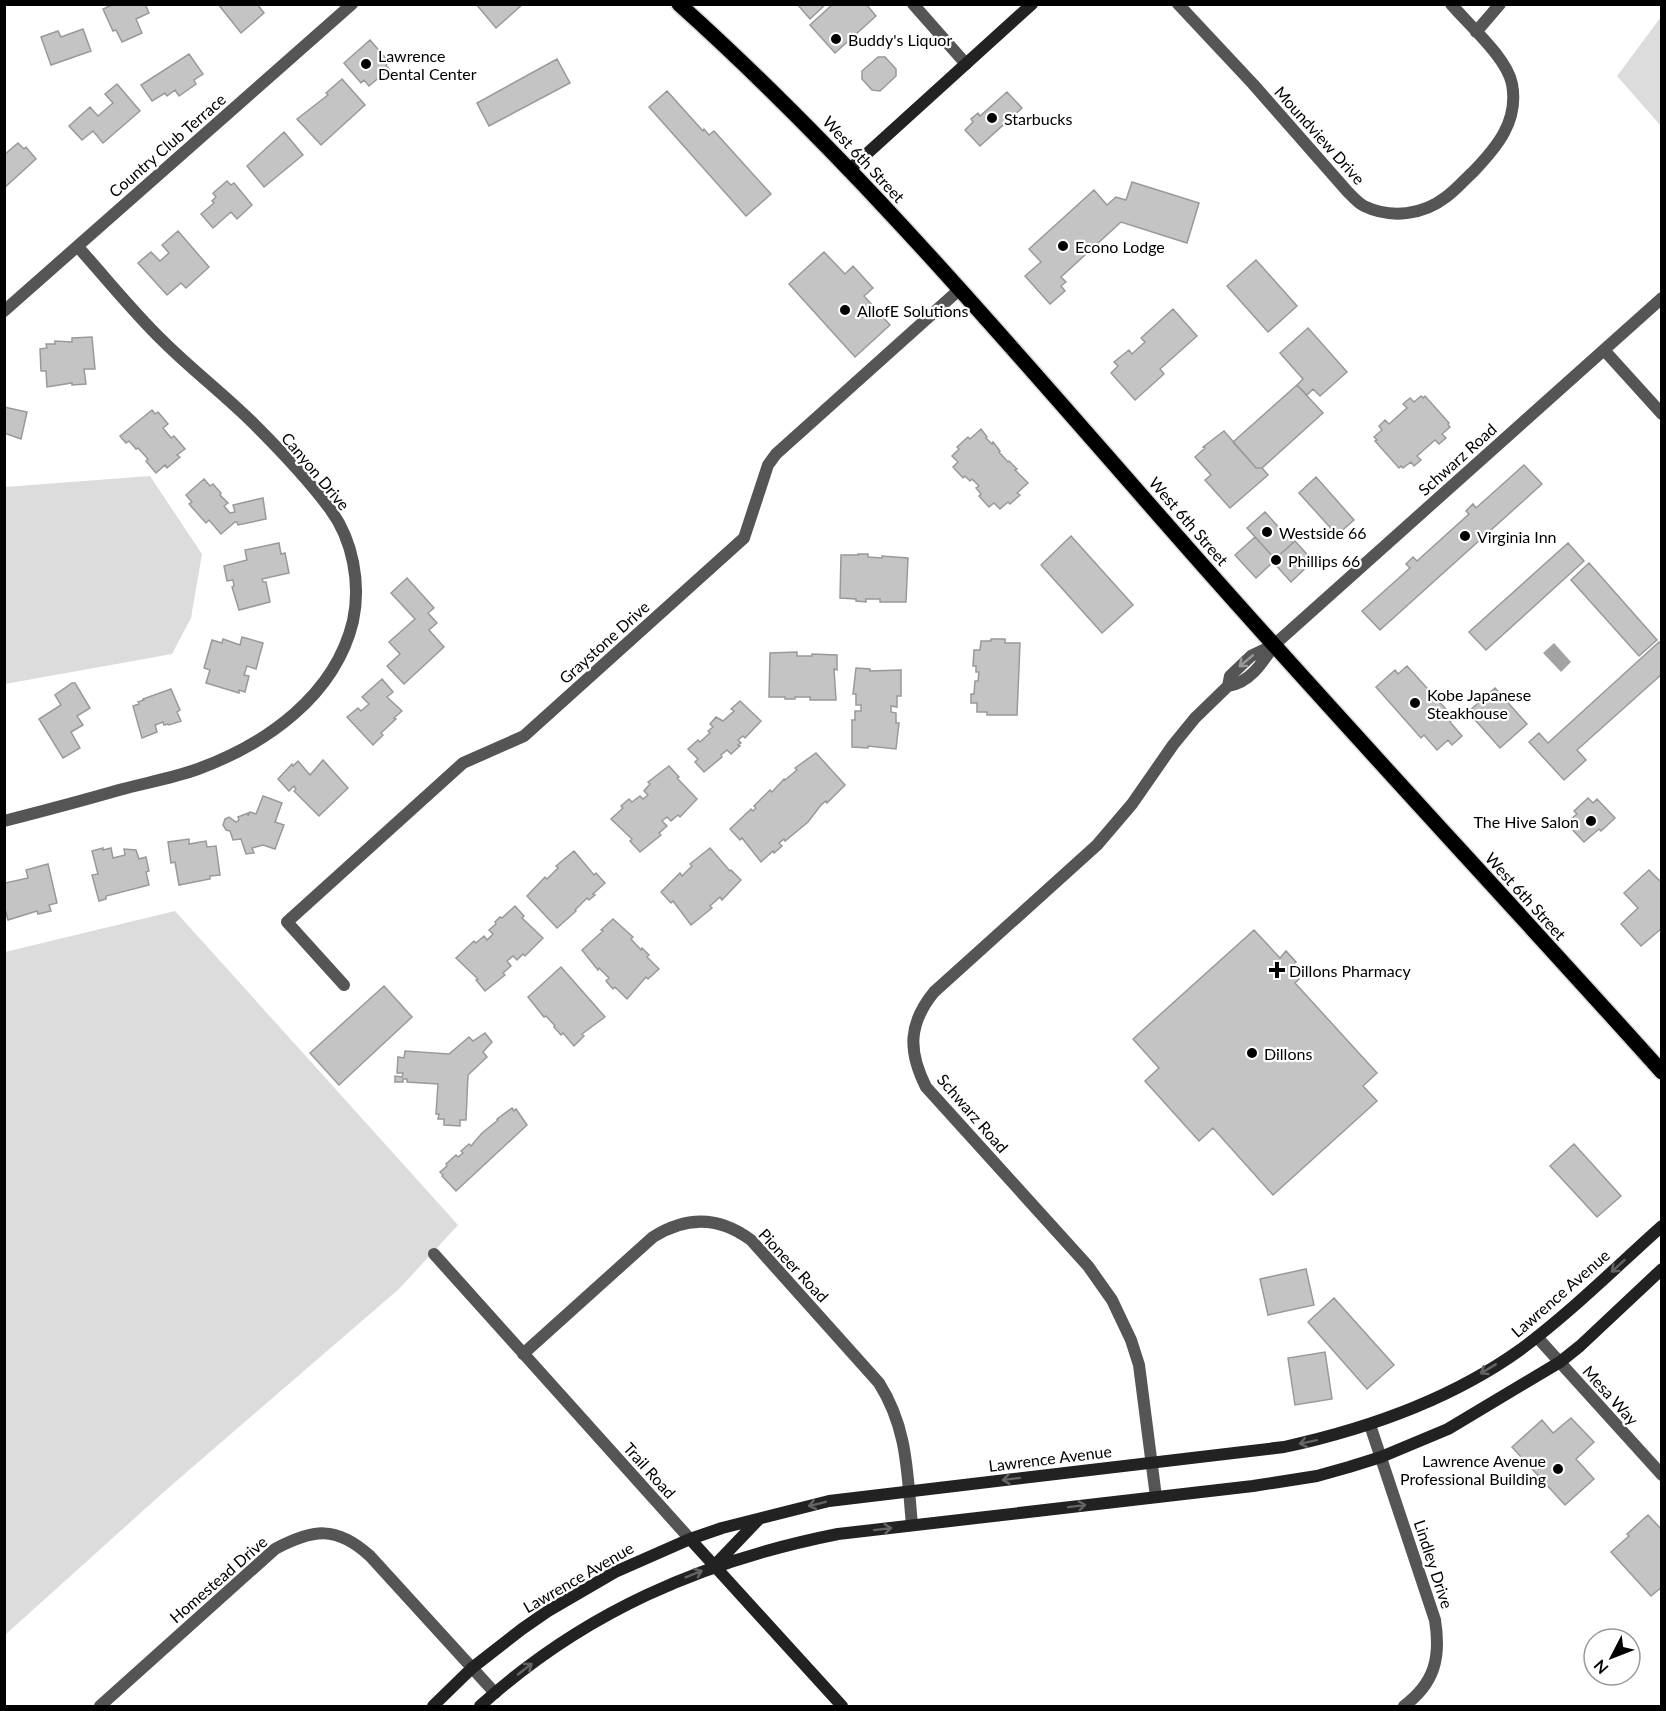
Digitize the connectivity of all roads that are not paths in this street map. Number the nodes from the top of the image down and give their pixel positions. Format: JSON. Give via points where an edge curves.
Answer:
{"nodes":[{"id":1,"x":352,"y":4,"type":"edge"},
{"id":2,"x":679,"y":4,"type":"edge"},
{"id":3,"x":913,"y":4,"type":"edge"},
{"id":4,"x":1032,"y":4,"type":"edge"},
{"id":5,"x":1178,"y":4,"type":"edge"},
{"id":6,"x":1451,"y":4,"type":"edge"},
{"id":7,"x":1500,"y":4,"type":"edge"},
{"id":8,"x":1476,"y":32,"type":"junction"},
{"id":9,"x":966,"y":64,"type":"junction"},
{"id":10,"x":850,"y":169,"type":"junction"},
{"id":11,"x":78,"y":247,"type":"junction"},
{"id":12,"x":960,"y":289,"type":"junction"},
{"id":13,"x":1662,"y":298,"type":"edge"},
{"id":14,"x":4,"y":311,"type":"edge"},
{"id":15,"x":1604,"y":350,"type":"junction"},
{"id":16,"x":1662,"y":414,"type":"edge"},
{"id":17,"x":1274,"y":645,"type":"junction"},
{"id":18,"x":4,"y":821,"type":"edge"},
{"id":19,"x":344,"y":985,"type":"dead end"},
{"id":20,"x":1662,"y":1072,"type":"edge"},
{"id":21,"x":1662,"y":1226,"type":"edge"},
{"id":22,"x":434,"y":1254,"type":"dead end"},
{"id":23,"x":1662,"y":1269,"type":"edge"},
{"id":24,"x":1537,"y":1337,"type":"junction"},
{"id":25,"x":524,"y":1354,"type":"junction"},
{"id":26,"x":1560,"y":1362,"type":"junction"},
{"id":27,"x":1370,"y":1425,"type":"junction"},
{"id":28,"x":1381,"y":1457,"type":"junction"},
{"id":29,"x":1151,"y":1462,"type":"junction"},
{"id":30,"x":1662,"y":1475,"type":"edge"},
{"id":31,"x":909,"y":1492,"type":"junction"},
{"id":32,"x":1156,"y":1497,"type":"junction"},
{"id":33,"x":760,"y":1518,"type":"junction"},
{"id":34,"x":912,"y":1525,"type":"junction"},
{"id":35,"x":690,"y":1539,"type":"junction"},
{"id":36,"x":715,"y":1566,"type":"junction"},
{"id":37,"x":472,"y":1668,"type":"junction"},
{"id":38,"x":495,"y":1693,"type":"junction"},
{"id":39,"x":100,"y":1707,"type":"edge"},
{"id":40,"x":433,"y":1707,"type":"edge"},
{"id":41,"x":480,"y":1707,"type":"edge"},
{"id":42,"x":842,"y":1707,"type":"edge"},
{"id":43,"x":1404,"y":1707,"type":"edge"}],
"edges":[{"from":1,"to":11,"type":"street","name":"Country Club Terrace"},
{"from":2,"to":10,"type":"main road","name":"West 6th Street"},
{"from":3,"to":9,"type":"street"},
{"from":4,"to":9,"type":"street"},
{"from":5,"to":8,"type":"street","name":"Moundview Drive","via":[[1347,191],[1362,205],[1382,213],[1419,212],[1434,206],[1501,140],[1513,104],[1512,83],[1505,64]]},
{"from":6,"to":8,"type":"street","name":"Moundview Drive"},
{"from":7,"to":8,"type":"street"},
{"from":9,"to":10,"type":"street"},
{"from":10,"to":12,"type":"main road","name":"West 6th Street"},
{"from":11,"to":14,"type":"street","name":"Country Club Terrace"},
{"from":11,"to":18,"type":"street","name":"Canyon Drive","via":[[162,341],[254,423],[330,509],[353,563],[355,612],[349,638],[330,676],[305,704],[250,745],[195,770]]},
{"from":12,"to":17,"type":"main road","name":"West 6th Street"},
{"from":12,"to":19,"type":"street","name":"Graystone Drive","via":[[776,454],[768,465],[744,538],[524,736],[463,763],[288,922]]},
{"from":13,"to":15,"type":"street","name":"Schwarz Road"},
{"from":15,"to":16,"type":"street"},
{"from":15,"to":17,"type":"street","name":"Schwarz Road"},
{"from":17,"to":20,"type":"main road","name":"West 6th Street"},
{"from":17,"to":29,"type":"street","name":"Schwarz Road","via":[[1260,666],[1239,685],[1228,686],[1195,718],[1097,845],[934,992],[922,1006],[913,1036],[918,1071],[926,1087],[1088,1266],[1112,1300],[1139,1365]]},
{"from":21,"to":24,"type":"street","name":"Lawrence Avenue","one_way":true},
{"from":22,"to":25,"type":"street","name":"Trail Road"},
{"from":23,"to":26,"type":"street"},
{"from":24,"to":26,"type":"street","name":"Mesa Way"},
{"from":24,"to":27,"type":"street","name":"Lawrence Avenue","one_way":true,"via":[[1440,1396]]},
{"from":25,"to":31,"type":"street","name":"Pioneer Road","via":[[653,1237],[689,1222],[721,1223],[751,1240],[879,1383],[898,1421]]},
{"from":25,"to":35,"type":"street","name":"Trail Road"},
{"from":26,"to":28,"type":"street","via":[[1448,1429]]},
{"from":26,"to":30,"type":"street","name":"Mesa Way"},
{"from":27,"to":28,"type":"street","name":"Lindley Drive"},
{"from":27,"to":29,"type":"street","name":"Lawrence Avenue","one_way":true,"via":[[1284,1447]]},
{"from":28,"to":32,"type":"street","via":[[1307,1478]]},
{"from":28,"to":43,"type":"street","name":"Lindley Drive","via":[[1438,1639],[1434,1670]]},
{"from":29,"to":31,"type":"street","name":"Lawrence Avenue","one_way":true},
{"from":29,"to":32,"type":"street","name":"Schwarz Road"},
{"from":31,"to":33,"type":"street","name":"Lawrence Avenue","one_way":true,"via":[[829,1502]]},
{"from":31,"to":34,"type":"street","name":"Pioneer Road"},
{"from":34,"to":32,"type":"street","one_way":true},
{"from":33,"to":35,"type":"street","name":"Lawrence Avenue"},
{"from":33,"to":36,"type":"street"},
{"from":36,"to":34,"type":"street","one_way":true,"via":[[810,1539]]},
{"from":35,"to":36,"type":"street","name":"Trail Road"},
{"from":35,"to":37,"type":"street","name":"Lawrence Avenue","via":[[579,1592]]},
{"from":38,"to":36,"type":"street","one_way":true,"via":[[576,1633],[614,1611]]},
{"from":36,"to":42,"type":"street","name":"Trail Road"},
{"from":37,"to":38,"type":"street","name":"Homestead Drive"},
{"from":37,"to":39,"type":"street","name":"Homestead Drive","via":[[355,1542],[327,1533],[312,1534],[275,1549]]},
{"from":37,"to":40,"type":"street","name":"Lawrence Avenue"},
{"from":38,"to":41,"type":"street"}]}
